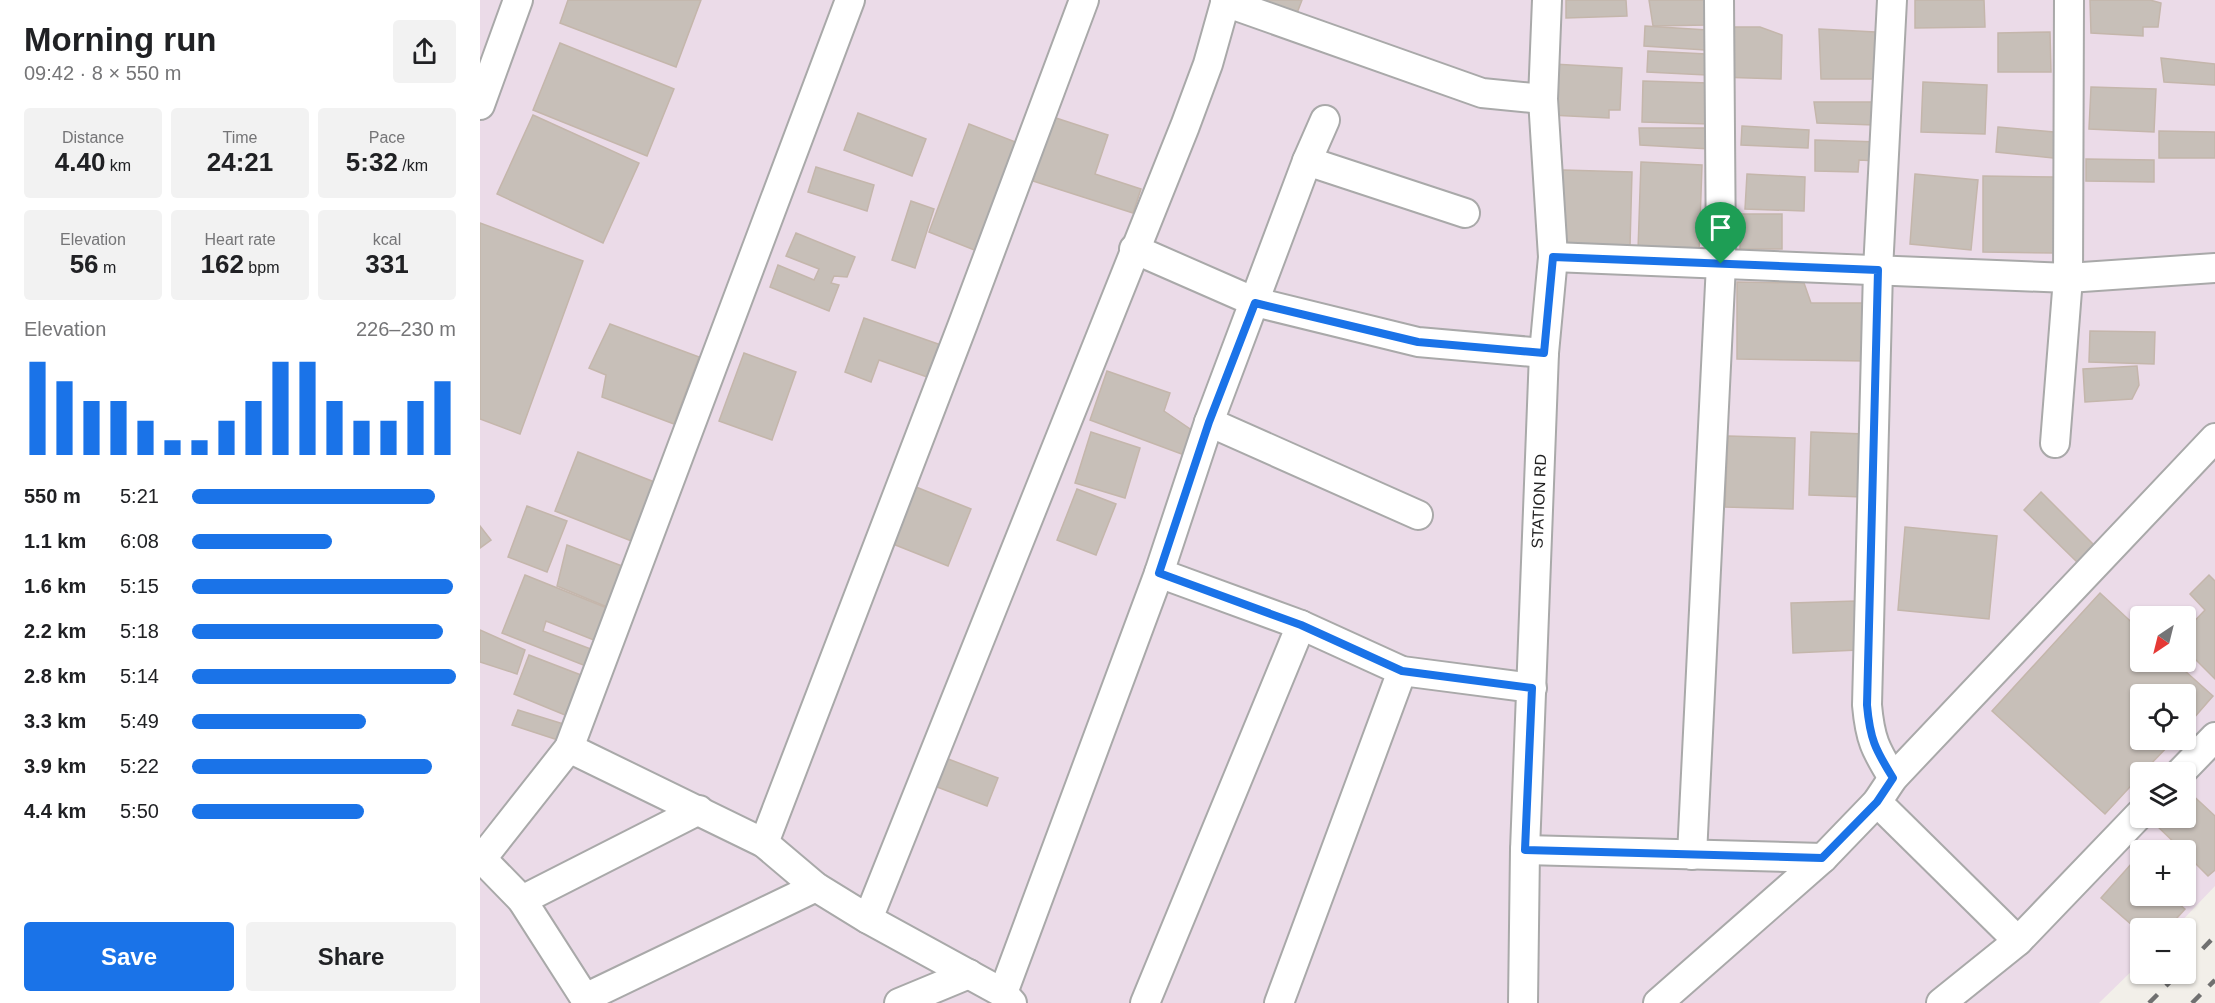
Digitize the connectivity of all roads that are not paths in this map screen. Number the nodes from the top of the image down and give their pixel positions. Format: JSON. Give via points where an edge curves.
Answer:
{"nodes":[{"id":1,"x":518,"y":0,"type":"edge"},
{"id":2,"x":850,"y":0,"type":"edge"},
{"id":3,"x":1084,"y":0,"type":"edge"},
{"id":4,"x":1547,"y":0,"type":"edge"},
{"id":5,"x":1719,"y":0,"type":"edge"},
{"id":6,"x":1892,"y":0,"type":"edge"},
{"id":7,"x":2069,"y":0,"type":"edge"},
{"id":8,"x":1225,"y":1,"type":"edge"},
{"id":9,"x":1543,"y":99,"type":"junction"},
{"id":10,"x":480,"y":105,"type":"edge"},
{"id":11,"x":1325,"y":120,"type":"dead end"},
{"id":12,"x":1307,"y":161,"type":"junction"},
{"id":13,"x":1465,"y":213,"type":"dead end"},
{"id":14,"x":1134,"y":249,"type":"junction"},
{"id":15,"x":1553,"y":257,"type":"junction"},
{"id":16,"x":1721,"y":264,"type":"junction"},
{"id":17,"x":2215,"y":268,"type":"edge"},
{"id":18,"x":1878,"y":270,"type":"junction"},
{"id":19,"x":2068,"y":278,"type":"junction"},
{"id":20,"x":1255,"y":303,"type":"junction"},
{"id":21,"x":1544,"y":353,"type":"junction"},
{"id":22,"x":1209,"y":422,"type":"junction"},
{"id":23,"x":2215,"y":438,"type":"edge"},
{"id":24,"x":2055,"y":443,"type":"dead end"},
{"id":25,"x":1418,"y":515,"type":"dead end"},
{"id":26,"x":1159,"y":573,"type":"junction"},
{"id":27,"x":1301,"y":625,"type":"junction"},
{"id":28,"x":1402,"y":671,"type":"junction"},
{"id":29,"x":1532,"y":688,"type":"junction"},
{"id":30,"x":2215,"y":737,"type":"edge"},
{"id":31,"x":569,"y":748,"type":"junction"},
{"id":32,"x":2191,"y":762,"type":"edge"},
{"id":33,"x":1893,"y":778,"type":"junction"},
{"id":34,"x":1877,"y":802,"type":"junction"},
{"id":35,"x":699,"y":810,"type":"junction"},
{"id":36,"x":2130,"y":824,"type":"edge"},
{"id":37,"x":764,"y":843,"type":"junction"},
{"id":38,"x":1525,"y":850,"type":"junction"},
{"id":39,"x":1692,"y":855,"type":"junction"},
{"id":40,"x":1822,"y":858,"type":"junction"},
{"id":41,"x":481,"y":860,"type":"edge"},
{"id":42,"x":816,"y":887,"type":"junction"},
{"id":43,"x":522,"y":900,"type":"junction"},
{"id":44,"x":868,"y":919,"type":"junction"},
{"id":45,"x":2018,"y":941,"type":"junction"},
{"id":46,"x":969,"y":974,"type":"junction"},
{"id":47,"x":1008,"y":998,"type":"edge"},
{"id":48,"x":587,"y":1001,"type":"edge"},
{"id":49,"x":899,"y":1003,"type":"edge"},
{"id":50,"x":1145,"y":1003,"type":"edge"},
{"id":51,"x":1278,"y":1003,"type":"edge"},
{"id":52,"x":1523,"y":1003,"type":"edge"},
{"id":53,"x":1658,"y":1003,"type":"edge"},
{"id":54,"x":1941,"y":1003,"type":"edge"}],
"edges":[{"from":1,"to":10,"type":"street"},
{"from":2,"to":31,"type":"street"},
{"from":3,"to":37,"type":"street"},
{"from":4,"to":9,"type":"street","name":"STATION RD"},
{"from":5,"to":16,"type":"street"},
{"from":6,"to":18,"type":"street"},
{"from":7,"to":19,"type":"street"},
{"from":8,"to":9,"type":"street","via":[[1482,93]]},
{"from":8,"to":14,"type":"street","via":[[1208,64]]},
{"from":9,"to":15,"type":"street","name":"STATION RD"},
{"from":11,"to":12,"type":"street"},
{"from":12,"to":13,"type":"street"},
{"from":12,"to":20,"type":"street"},
{"from":14,"to":20,"type":"street"},
{"from":14,"to":44,"type":"street"},
{"from":15,"to":16,"type":"street"},
{"from":15,"to":21,"type":"street","name":"STATION RD"},
{"from":16,"to":18,"type":"street"},
{"from":16,"to":39,"type":"street"},
{"from":17,"to":19,"type":"street"},
{"from":18,"to":19,"type":"street"},
{"from":18,"to":33,"type":"street","via":[[1867,705],[1869,733]]},
{"from":19,"to":24,"type":"street"},
{"from":20,"to":21,"type":"street","via":[[1418,342]]},
{"from":20,"to":22,"type":"street"},
{"from":21,"to":29,"type":"street","name":"STATION RD"},
{"from":22,"to":25,"type":"street"},
{"from":22,"to":26,"type":"street"},
{"from":23,"to":33,"type":"street"},
{"from":26,"to":27,"type":"street"},
{"from":26,"to":47,"type":"street"},
{"from":27,"to":28,"type":"street"},
{"from":27,"to":50,"type":"street"},
{"from":28,"to":29,"type":"street"},
{"from":28,"to":51,"type":"street"},
{"from":29,"to":38,"type":"street","name":"STATION RD"},
{"from":30,"to":32,"type":"street"},
{"from":31,"to":35,"type":"street"},
{"from":31,"to":41,"type":"street"},
{"from":33,"to":34,"type":"street"},
{"from":34,"to":40,"type":"street"},
{"from":34,"to":45,"type":"street"},
{"from":35,"to":37,"type":"street"},
{"from":35,"to":43,"type":"street"},
{"from":36,"to":45,"type":"street"},
{"from":37,"to":42,"type":"street"},
{"from":38,"to":39,"type":"street"},
{"from":38,"to":52,"type":"street","name":"STATION RD"},
{"from":39,"to":40,"type":"street"},
{"from":40,"to":53,"type":"street"},
{"from":41,"to":43,"type":"street"},
{"from":42,"to":44,"type":"street"},
{"from":42,"to":48,"type":"street"},
{"from":43,"to":48,"type":"street"},
{"from":44,"to":46,"type":"street"},
{"from":45,"to":54,"type":"street"},
{"from":46,"to":47,"type":"street"},
{"from":46,"to":49,"type":"street"}]}
